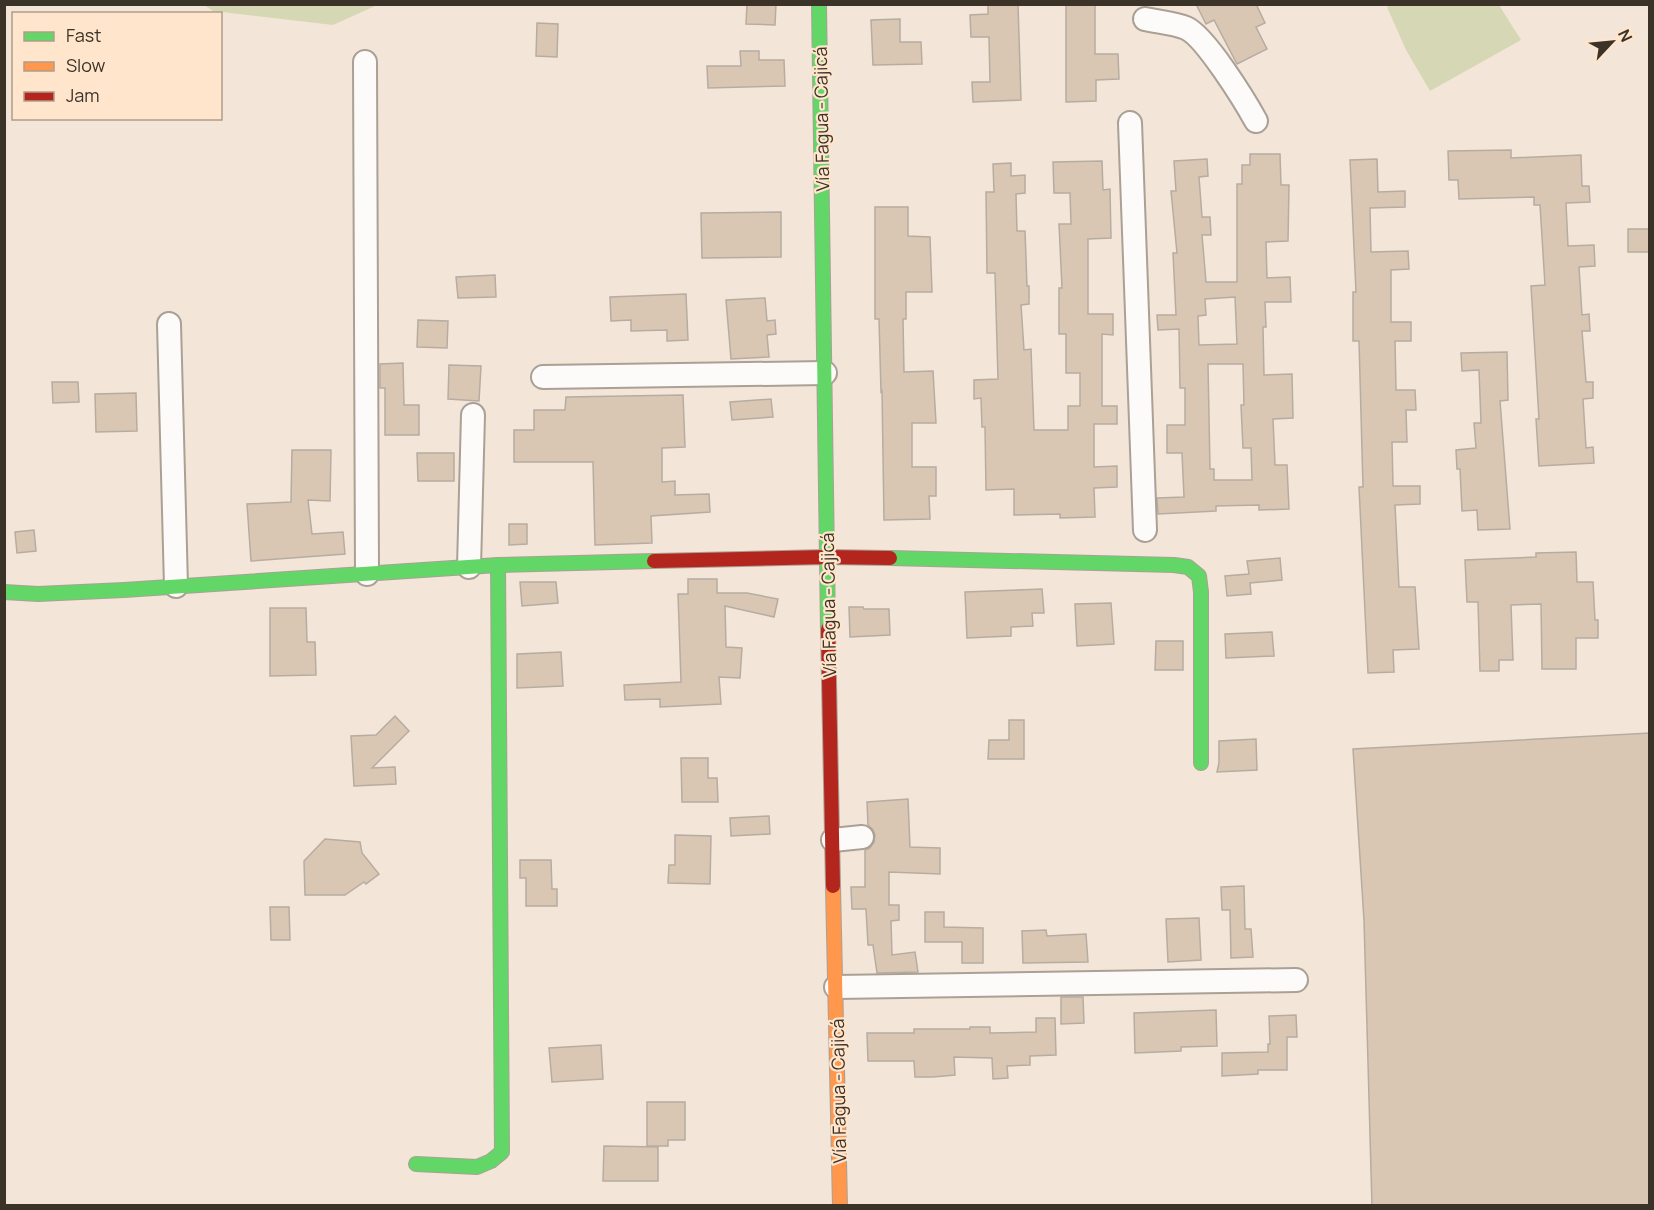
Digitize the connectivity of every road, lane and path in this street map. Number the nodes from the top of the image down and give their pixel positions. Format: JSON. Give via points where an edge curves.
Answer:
{"nodes":[{"id":1,"x":819,"y":4,"type":"edge"},
{"id":2,"x":1145,"y":19,"type":"dead end"},
{"id":3,"x":365,"y":62,"type":"dead end"},
{"id":4,"x":1256,"y":121,"type":"dead end"},
{"id":5,"x":1130,"y":123,"type":"dead end"},
{"id":6,"x":169,"y":324,"type":"dead end"},
{"id":7,"x":825,"y":373,"type":"junction"},
{"id":8,"x":543,"y":377,"type":"dead end"},
{"id":9,"x":473,"y":415,"type":"dead end"},
{"id":10,"x":1144,"y":530,"type":"dead end"},
{"id":11,"x":826,"y":557,"type":"junction"},
{"id":12,"x":498,"y":565,"type":"junction"},
{"id":13,"x":469,"y":567,"type":"junction"},
{"id":14,"x":368,"y":574,"type":"junction"},
{"id":15,"x":176,"y":586,"type":"junction"},
{"id":16,"x":4,"y":592,"type":"edge"},
{"id":17,"x":1201,"y":763,"type":"dead end"},
{"id":18,"x":862,"y":837,"type":"dead end"},
{"id":19,"x":833,"y":840,"type":"junction"},
{"id":20,"x":1296,"y":980,"type":"dead end"},
{"id":21,"x":836,"y":987,"type":"junction"},
{"id":22,"x":416,"y":1164,"type":"dead end"},
{"id":23,"x":840,"y":1206,"type":"edge"}],
"edges":[{"from":1,"to":7,"type":"street","name":"Vía Fagua - Cajicá"},
{"from":2,"to":4,"type":"street","via":[[1188,28],[1209,50]]},
{"from":3,"to":14,"type":"street"},
{"from":5,"to":10,"type":"street"},
{"from":6,"to":15,"type":"street"},
{"from":7,"to":8,"type":"street"},
{"from":7,"to":11,"type":"street","name":"Vía Fagua - Cajicá"},
{"from":9,"to":13,"type":"street"},
{"from":11,"to":12,"type":"street"},
{"from":11,"to":17,"type":"street","via":[[1188,567],[1199,576],[1201,592]]},
{"from":11,"to":19,"type":"street","name":"Vía Fagua - Cajicá"},
{"from":12,"to":13,"type":"street"},
{"from":12,"to":22,"type":"street","via":[[502,1152],[477,1167]]},
{"from":13,"to":14,"type":"street"},
{"from":14,"to":15,"type":"street"},
{"from":15,"to":16,"type":"street","via":[[38,594]]},
{"from":18,"to":19,"type":"street"},
{"from":19,"to":21,"type":"street","name":"Vía Fagua - Cajicá"},
{"from":20,"to":21,"type":"street"},
{"from":21,"to":23,"type":"street","name":"Vía Fagua - Cajicá"}]}
